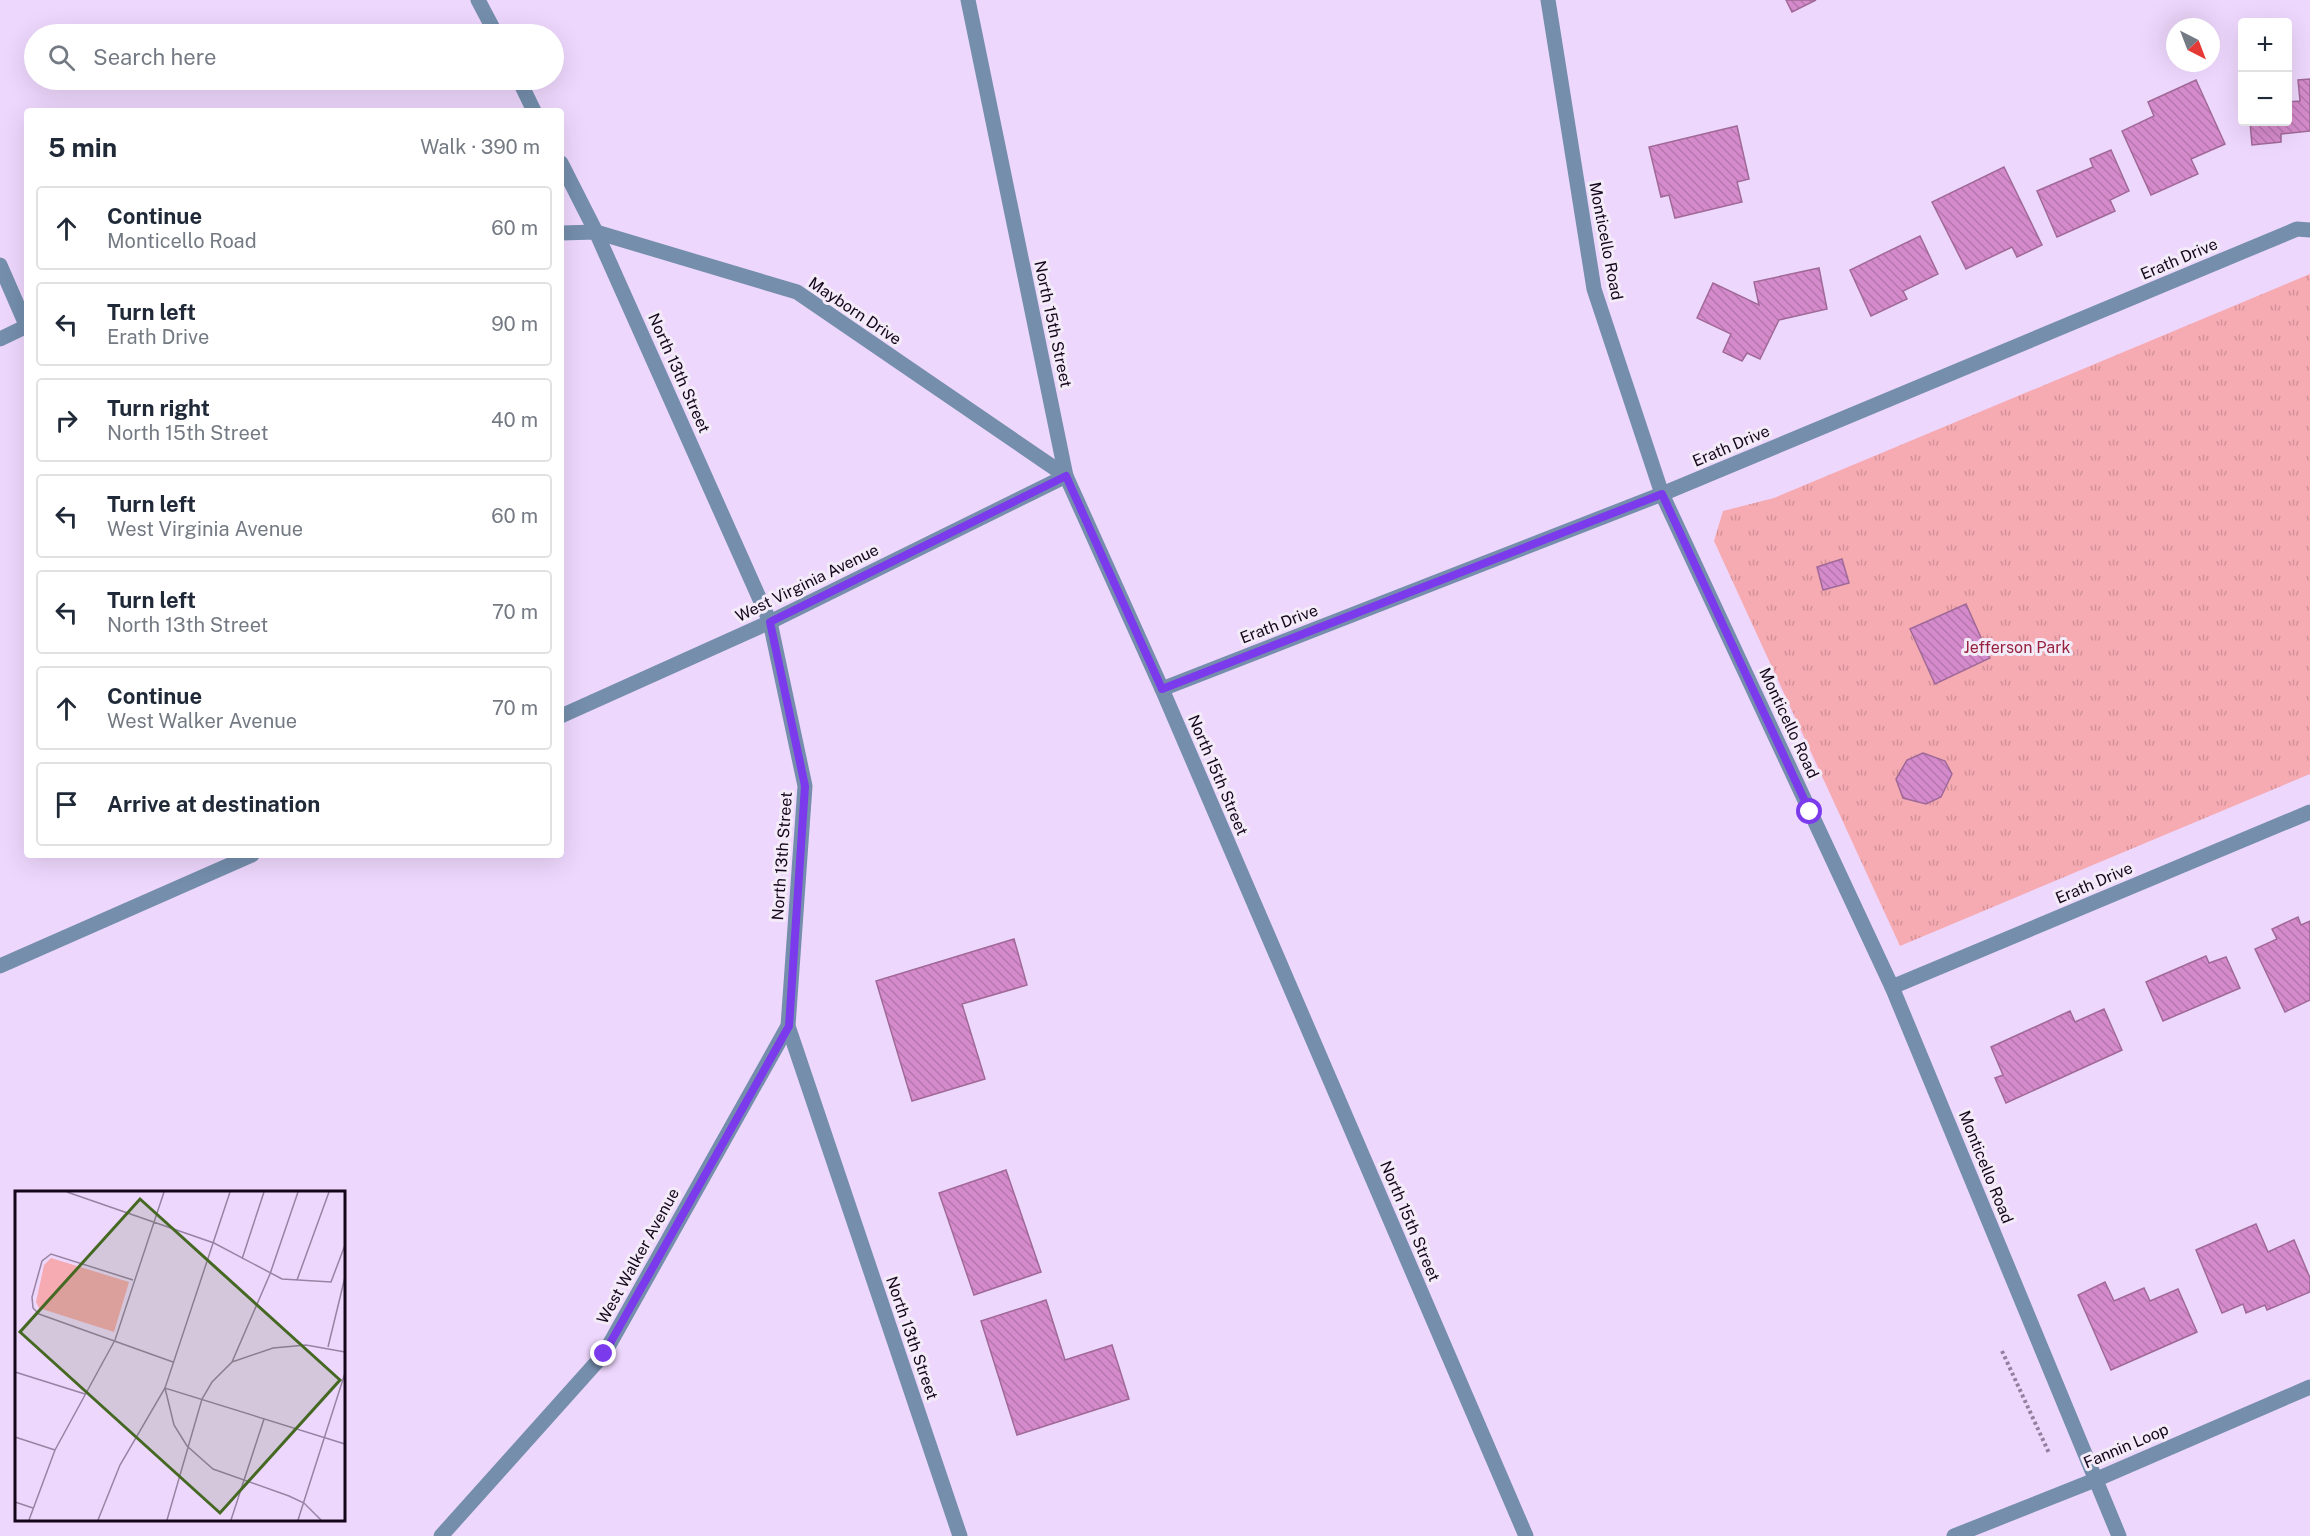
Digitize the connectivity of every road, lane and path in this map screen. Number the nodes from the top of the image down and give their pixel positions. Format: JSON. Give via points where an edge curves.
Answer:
{"nodes":[{"id":1,"x":478,"y":0,"type":"edge"},
{"id":2,"x":968,"y":0,"type":"edge"},
{"id":3,"x":1548,"y":0,"type":"edge"},
{"id":4,"x":491,"y":24,"type":"edge"},
{"id":5,"x":524,"y":90,"type":"edge"},
{"id":6,"x":533,"y":108,"type":"edge"},
{"id":7,"x":564,"y":169,"type":"edge"},
{"id":8,"x":2310,"y":230,"type":"edge"},
{"id":9,"x":596,"y":232,"type":"junction"},
{"id":10,"x":564,"y":233,"type":"edge"},
{"id":11,"x":0,"y":265,"type":"edge"},
{"id":12,"x":24,"y":319,"type":"edge"},
{"id":13,"x":24,"y":327,"type":"edge"},
{"id":14,"x":0,"y":339,"type":"edge"},
{"id":15,"x":1066,"y":476,"type":"junction"},
{"id":16,"x":1662,"y":494,"type":"junction"},
{"id":17,"x":770,"y":622,"type":"junction"},
{"id":18,"x":1162,"y":689,"type":"junction"},
{"id":19,"x":564,"y":715,"type":"edge"},
{"id":20,"x":2310,"y":812,"type":"edge"},
{"id":21,"x":245,"y":858,"type":"edge"},
{"id":22,"x":0,"y":966,"type":"edge"},
{"id":23,"x":1892,"y":987,"type":"junction"},
{"id":24,"x":789,"y":1026,"type":"junction"},
{"id":25,"x":2002,"y":1350,"type":"dead end"},
{"id":26,"x":2310,"y":1387,"type":"edge"},
{"id":27,"x":2049,"y":1453,"type":"dead end"},
{"id":28,"x":2095,"y":1479,"type":"junction"},
{"id":29,"x":441,"y":1536,"type":"edge"},
{"id":30,"x":960,"y":1536,"type":"edge"},
{"id":31,"x":1527,"y":1536,"type":"edge"},
{"id":32,"x":1954,"y":1536,"type":"edge"},
{"id":33,"x":2119,"y":1536,"type":"edge"}],
"edges":[{"from":1,"to":4,"type":"street"},
{"from":2,"to":15,"type":"street","name":"North 15th Street"},
{"from":3,"to":16,"type":"street","name":"Monticello Road","via":[[1594,289]]},
{"from":5,"to":6,"type":"street"},
{"from":7,"to":9,"type":"street","name":"North 13th Street"},
{"from":8,"to":16,"type":"street","name":"Erath Drive","via":[[2297,229]]},
{"from":9,"to":10,"type":"street","name":"Mayborn Drive"},
{"from":9,"to":15,"type":"street","name":"Mayborn Drive","via":[[797,292]]},
{"from":9,"to":17,"type":"street","name":"North 13th Street"},
{"from":11,"to":12,"type":"street"},
{"from":13,"to":14,"type":"street"},
{"from":15,"to":17,"type":"street","name":"West Virginia Avenue"},
{"from":15,"to":18,"type":"street","name":"North 15th Street"},
{"from":16,"to":18,"type":"street","name":"Erath Drive"},
{"from":16,"to":23,"type":"street","name":"Monticello Road"},
{"from":17,"to":19,"type":"street","name":"West Virginia Avenue"},
{"from":17,"to":24,"type":"street","name":"North 13th Street","via":[[805,786]]},
{"from":18,"to":31,"type":"street","name":"North 15th Street"},
{"from":20,"to":23,"type":"street","name":"Erath Drive"},
{"from":21,"to":22,"type":"street"},
{"from":23,"to":28,"type":"street","name":"Monticello Road"},
{"from":24,"to":29,"type":"street","name":"West Walker Avenue","via":[[604,1354]]},
{"from":24,"to":30,"type":"street","name":"North 13th Street"},
{"from":25,"to":27,"type":"path"},
{"from":26,"to":28,"type":"street","name":"Fannin Loop"},
{"from":28,"to":32,"type":"street","name":"Fannin Loop"},
{"from":28,"to":33,"type":"street","name":"Monticello Road"}]}
